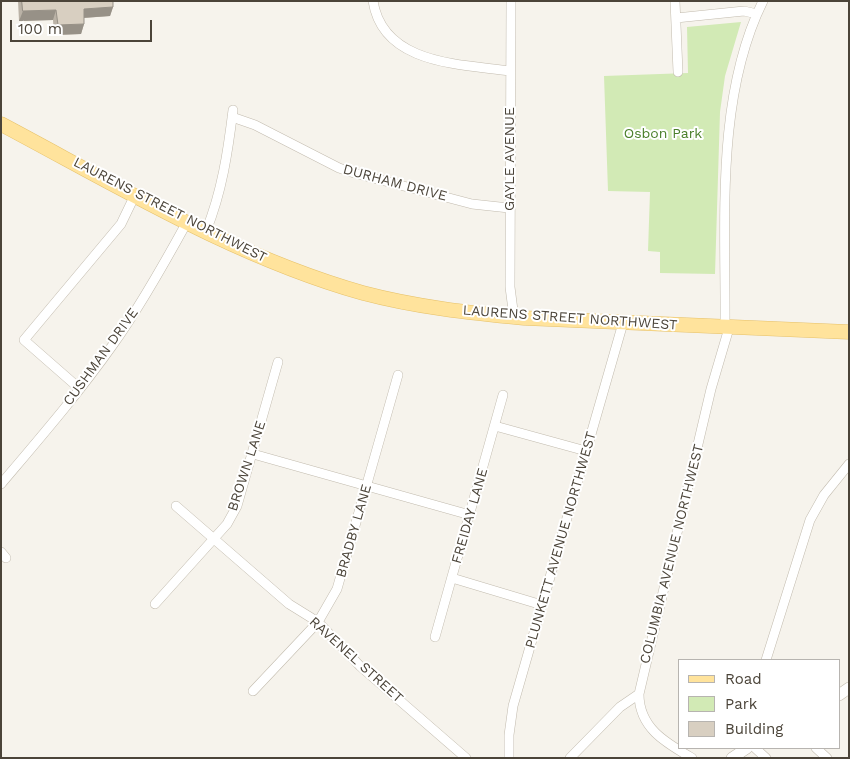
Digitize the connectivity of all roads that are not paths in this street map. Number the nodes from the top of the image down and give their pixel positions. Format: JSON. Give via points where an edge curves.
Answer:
{"nodes":[{"id":1,"x":373,"y":1,"type":"edge"},
{"id":2,"x":511,"y":1,"type":"edge"},
{"id":3,"x":675,"y":1,"type":"edge"},
{"id":4,"x":763,"y":1,"type":"edge"},
{"id":5,"x":756,"y":14,"type":"junction"},
{"id":6,"x":676,"y":18,"type":"junction"},
{"id":7,"x":510,"y":71,"type":"junction"},
{"id":8,"x":678,"y":72,"type":"dead end"},
{"id":9,"x":1,"y":124,"type":"edge"},
{"id":10,"x":135,"y":195,"type":"junction"},
{"id":11,"x":510,"y":208,"type":"junction"},
{"id":12,"x":188,"y":222,"type":"junction"},
{"id":13,"x":206,"y":231,"type":"junction"},
{"id":14,"x":514,"y":318,"type":"junction"},
{"id":15,"x":623,"y":323,"type":"junction"},
{"id":16,"x":727,"y":328,"type":"junction"},
{"id":17,"x":849,"y":332,"type":"edge"},
{"id":18,"x":278,"y":362,"type":"dead end"},
{"id":19,"x":398,"y":375,"type":"dead end"},
{"id":20,"x":80,"y":389,"type":"junction"},
{"id":21,"x":504,"y":395,"type":"dead end"},
{"id":22,"x":494,"y":426,"type":"junction"},
{"id":23,"x":586,"y":451,"type":"junction"},
{"id":24,"x":253,"y":454,"type":"junction"},
{"id":25,"x":849,"y":464,"type":"edge"},
{"id":26,"x":1,"y":484,"type":"edge"},
{"id":27,"x":367,"y":486,"type":"junction"},
{"id":28,"x":176,"y":506,"type":"dead end"},
{"id":29,"x":470,"y":515,"type":"junction"},
{"id":30,"x":214,"y":537,"type":"junction"},
{"id":31,"x":452,"y":578,"type":"junction"},
{"id":32,"x":155,"y":604,"type":"dead end"},
{"id":33,"x":542,"y":605,"type":"junction"},
{"id":34,"x":318,"y":622,"type":"junction"},
{"id":35,"x":435,"y":636,"type":"dead end"},
{"id":36,"x":766,"y":659,"type":"edge"},
{"id":37,"x":253,"y":691,"type":"dead end"},
{"id":38,"x":639,"y":694,"type":"junction"},
{"id":39,"x":678,"y":748,"type":"edge"},
{"id":40,"x":679,"y":749,"type":"edge"},
{"id":41,"x":744,"y":749,"type":"edge"},
{"id":42,"x":757,"y":749,"type":"edge"},
{"id":43,"x":817,"y":749,"type":"edge"},
{"id":44,"x":466,"y":758,"type":"edge"},
{"id":45,"x":509,"y":758,"type":"edge"},
{"id":46,"x":570,"y":758,"type":"edge"},
{"id":47,"x":692,"y":758,"type":"edge"},
{"id":48,"x":732,"y":758,"type":"edge"},
{"id":49,"x":766,"y":758,"type":"edge"},
{"id":50,"x":827,"y":758,"type":"edge"}],
"edges":[{"from":1,"to":7,"type":"street","via":[[383,28],[395,42],[413,53],[437,61]]},
{"from":2,"to":7,"type":"street","name":"GAYLE AVENUE"},
{"from":3,"to":6,"type":"street"},
{"from":4,"to":5,"type":"street","name":"COLUMBIA AVENUE NORTHWEST"},
{"from":5,"to":6,"type":"street","via":[[744,11]]},
{"from":5,"to":16,"type":"street","name":"COLUMBIA AVENUE NORTHWEST","via":[[742,55],[731,117],[726,188]]},
{"from":6,"to":8,"type":"street"},
{"from":7,"to":11,"type":"street","name":"GAYLE AVENUE"},
{"from":9,"to":10,"type":"main road","name":"LAURENS STREET NORTHWEST"},
{"from":10,"to":12,"type":"main road","name":"LAURENS STREET NORTHWEST"},
{"from":10,"to":20,"type":"street","via":[[121,224],[24,340]]},
{"from":11,"to":13,"type":"street","name":"DURHAM DRIVE","via":[[472,204],[354,173],[232,113],[221,182]]},
{"from":11,"to":14,"type":"street","name":"GAYLE AVENUE","via":[[510,287]]},
{"from":12,"to":13,"type":"main road","name":"LAURENS STREET NORTHWEST"},
{"from":12,"to":20,"type":"street","name":"CUSHMAN DRIVE","via":[[140,303]]},
{"from":13,"to":14,"type":"main road","name":"LAURENS STREET NORTHWEST","via":[[273,262],[364,293]]},
{"from":14,"to":15,"type":"main road","name":"LAURENS STREET NORTHWEST"},
{"from":15,"to":16,"type":"main road","name":"LAURENS STREET NORTHWEST"},
{"from":15,"to":23,"type":"street","name":"PLUNKETT AVENUE NORTHWEST"},
{"from":16,"to":17,"type":"main road","name":"LAURENS STREET NORTHWEST"},
{"from":16,"to":38,"type":"street","name":"COLUMBIA AVENUE NORTHWEST"},
{"from":18,"to":24,"type":"street","name":"BROWN LANE"},
{"from":19,"to":27,"type":"street","name":"BRADBY LANE"},
{"from":20,"to":26,"type":"street","name":"CUSHMAN DRIVE"},
{"from":21,"to":22,"type":"street","name":"FREIDAY LANE"},
{"from":22,"to":23,"type":"street"},
{"from":22,"to":29,"type":"street","name":"FREIDAY LANE"},
{"from":23,"to":33,"type":"street","name":"PLUNKETT AVENUE NORTHWEST"},
{"from":24,"to":27,"type":"street"},
{"from":24,"to":30,"type":"street","name":"BROWN LANE","via":[[237,506],[227,524]]},
{"from":25,"to":36,"type":"street","via":[[824,495],[810,520]]},
{"from":27,"to":29,"type":"street"},
{"from":27,"to":34,"type":"street","name":"BRADBY LANE","via":[[342,578]]},
{"from":28,"to":30,"type":"street","name":"RAVENEL STREET"},
{"from":29,"to":31,"type":"street","name":"FREIDAY LANE"},
{"from":30,"to":32,"type":"street","name":"BROWN LANE"},
{"from":30,"to":34,"type":"street","name":"RAVENEL STREET","via":[[289,604]]},
{"from":31,"to":33,"type":"street"},
{"from":31,"to":35,"type":"street","name":"FREIDAY LANE"},
{"from":33,"to":45,"type":"street","name":"PLUNKETT AVENUE NORTHWEST","via":[[512,714]]},
{"from":34,"to":37,"type":"street","name":"BRADBY LANE"},
{"from":34,"to":44,"type":"street","name":"RAVENEL STREET","via":[[360,666]]},
{"from":38,"to":39,"type":"street","name":"COLUMBIA AVENUE NORTHWEST","via":[[640,710],[651,730]]},
{"from":38,"to":46,"type":"street","via":[[620,707]]},
{"from":40,"to":47,"type":"street","name":"COLUMBIA AVENUE NORTHWEST"},
{"from":41,"to":48,"type":"street"},
{"from":42,"to":49,"type":"street"},
{"from":43,"to":50,"type":"street"}]}
